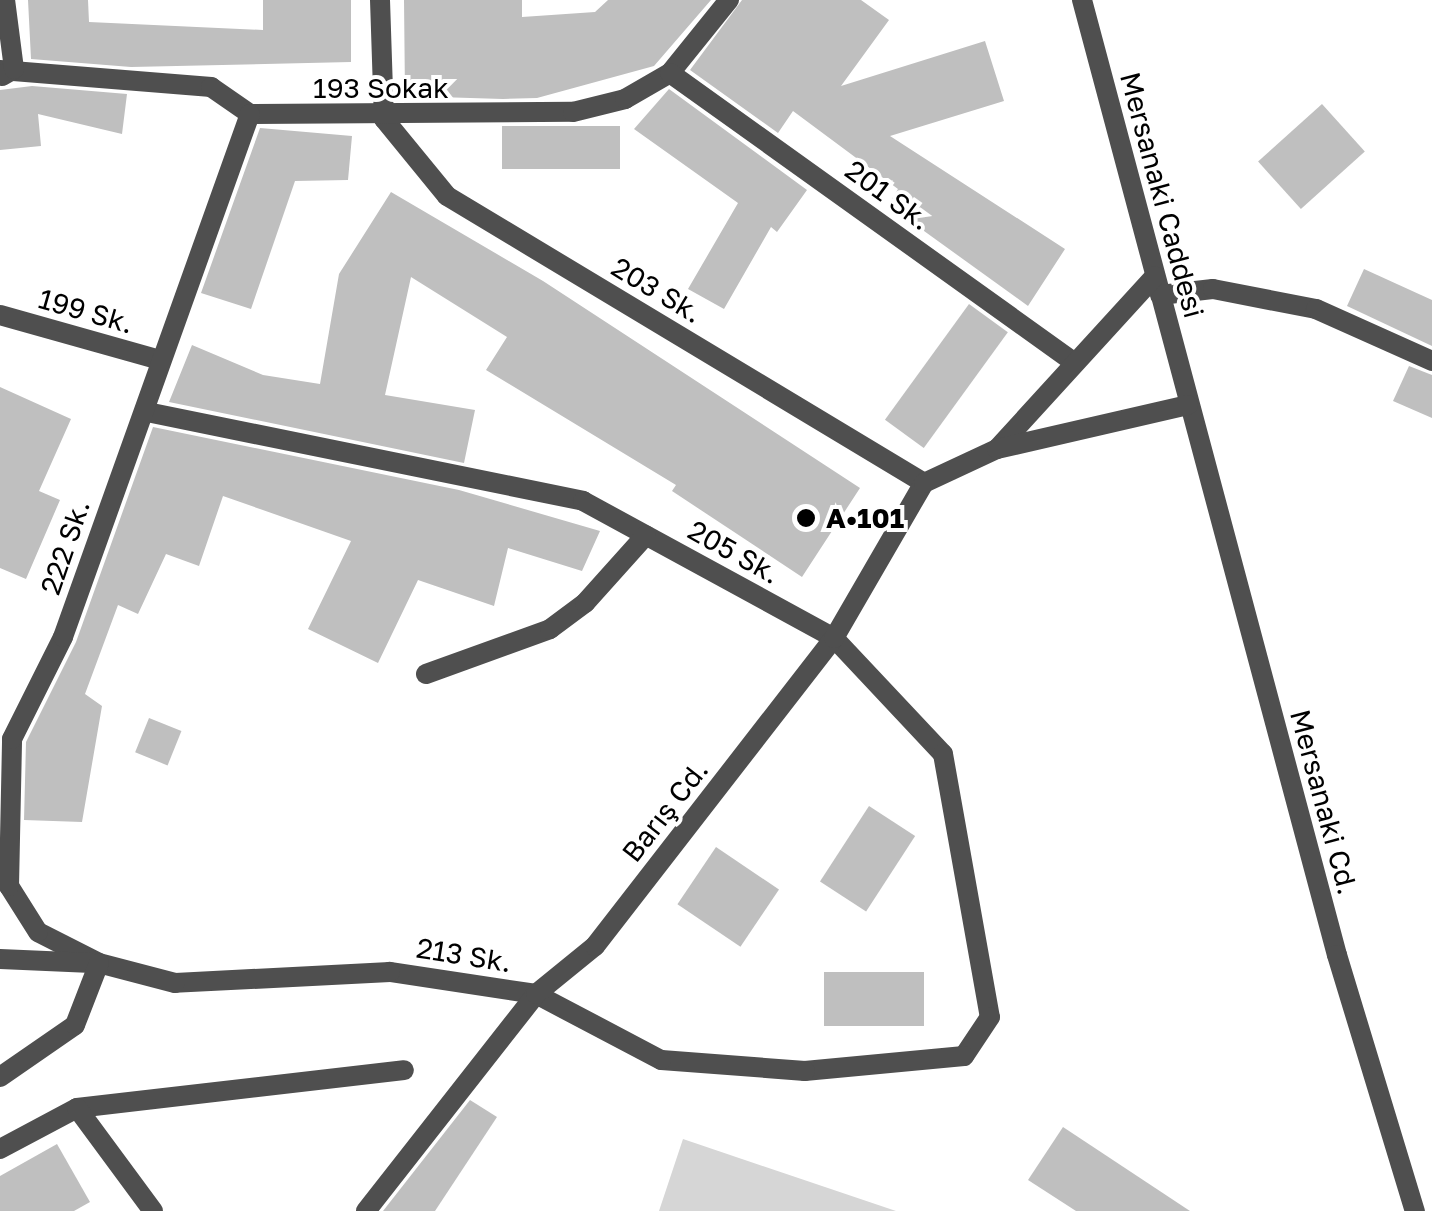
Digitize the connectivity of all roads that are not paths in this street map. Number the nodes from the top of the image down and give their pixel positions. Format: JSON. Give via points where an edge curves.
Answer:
{"nodes":[{"id":1,"x":5,"y":0,"type":"edge"},
{"id":2,"x":380,"y":0,"type":"edge"},
{"id":3,"x":729,"y":0,"type":"edge"},
{"id":4,"x":1082,"y":0,"type":"edge"},
{"id":5,"x":5,"y":72,"type":"edge"},
{"id":6,"x":670,"y":73,"type":"junction"},
{"id":7,"x":250,"y":114,"type":"junction"},
{"id":8,"x":384,"y":119,"type":"junction"},
{"id":9,"x":1157,"y":286,"type":"junction"},
{"id":10,"x":0,"y":316,"type":"edge"},
{"id":11,"x":157,"y":359,"type":"junction"},
{"id":12,"x":1432,"y":361,"type":"edge"},
{"id":13,"x":1074,"y":362,"type":"junction"},
{"id":14,"x":1188,"y":405,"type":"junction"},
{"id":15,"x":147,"y":412,"type":"junction"},
{"id":16,"x":998,"y":450,"type":"junction"},
{"id":17,"x":924,"y":483,"type":"junction"},
{"id":18,"x":646,"y":535,"type":"junction"},
{"id":19,"x":834,"y":638,"type":"junction"},
{"id":20,"x":426,"y":674,"type":"dead end"},
{"id":21,"x":6,"y":735,"type":"edge"},
{"id":22,"x":0,"y":960,"type":"edge"},
{"id":23,"x":99,"y":963,"type":"junction"},
{"id":24,"x":536,"y":994,"type":"junction"},
{"id":25,"x":964,"y":1056,"type":"joint"},
{"id":26,"x":404,"y":1070,"type":"dead end"},
{"id":27,"x":0,"y":1077,"type":"edge"},
{"id":28,"x":77,"y":1108,"type":"junction"},
{"id":29,"x":0,"y":1149,"type":"edge"},
{"id":30,"x":153,"y":1211,"type":"edge"},
{"id":31,"x":366,"y":1211,"type":"edge"},
{"id":32,"x":1415,"y":1211,"type":"edge"}],
"edges":[{"from":1,"to":5,"type":"street"},
{"from":2,"to":8,"type":"street"},
{"from":3,"to":6,"type":"street","name":"193 Sokak"},
{"from":4,"to":9,"type":"street","name":"Mersanaki Caddesi"},
{"from":5,"to":7,"type":"street","via":[[211,87]]},
{"from":6,"to":8,"type":"street","name":"193 Sokak","via":[[625,100],[573,112]]},
{"from":6,"to":13,"type":"street","name":"201 Sk."},
{"from":7,"to":8,"type":"street","name":"193 Sokak"},
{"from":7,"to":11,"type":"street","name":"222 Sk."},
{"from":8,"to":17,"type":"street","name":"203 Sk.","via":[[447,196]]},
{"from":9,"to":12,"type":"street","via":[[1316,309]]},
{"from":9,"to":13,"type":"street"},
{"from":9,"to":14,"type":"street","name":"Mersanaki Caddesi"},
{"from":10,"to":11,"type":"street","name":"199 Sk."},
{"from":11,"to":15,"type":"street","name":"222 Sk."},
{"from":13,"to":16,"type":"street"},
{"from":14,"to":16,"type":"street"},
{"from":14,"to":32,"type":"street","name":"Mersanaki Cd."},
{"from":15,"to":18,"type":"street","name":"205 Sk.","via":[[583,501]]},
{"from":15,"to":21,"type":"street","name":"222 Sk.","via":[[63,637]]},
{"from":16,"to":17,"type":"street"},
{"from":17,"to":19,"type":"street","name":"Barış Cd."},
{"from":18,"to":19,"type":"street","name":"205 Sk."},
{"from":18,"to":20,"type":"street","via":[[585,603],[550,630]]},
{"from":19,"to":24,"type":"street","name":"Barış Cd.","via":[[595,946]]},
{"from":19,"to":25,"type":"street","name":"205 Sk.","via":[[943,754],[990,1017]]},
{"from":21,"to":23,"type":"street","name":"222 Sk.","via":[[10,886],[38,932]]},
{"from":22,"to":23,"type":"street"},
{"from":23,"to":24,"type":"street","name":"213 Sk.","via":[[174,984],[390,972]]},
{"from":23,"to":27,"type":"street","via":[[75,1025]]},
{"from":24,"to":25,"type":"street","name":"213 Sk.","via":[[662,1060],[805,1072]]},
{"from":24,"to":31,"type":"street","name":"Barış Cd."},
{"from":26,"to":28,"type":"street"},
{"from":28,"to":29,"type":"street"},
{"from":28,"to":30,"type":"street"}]}
